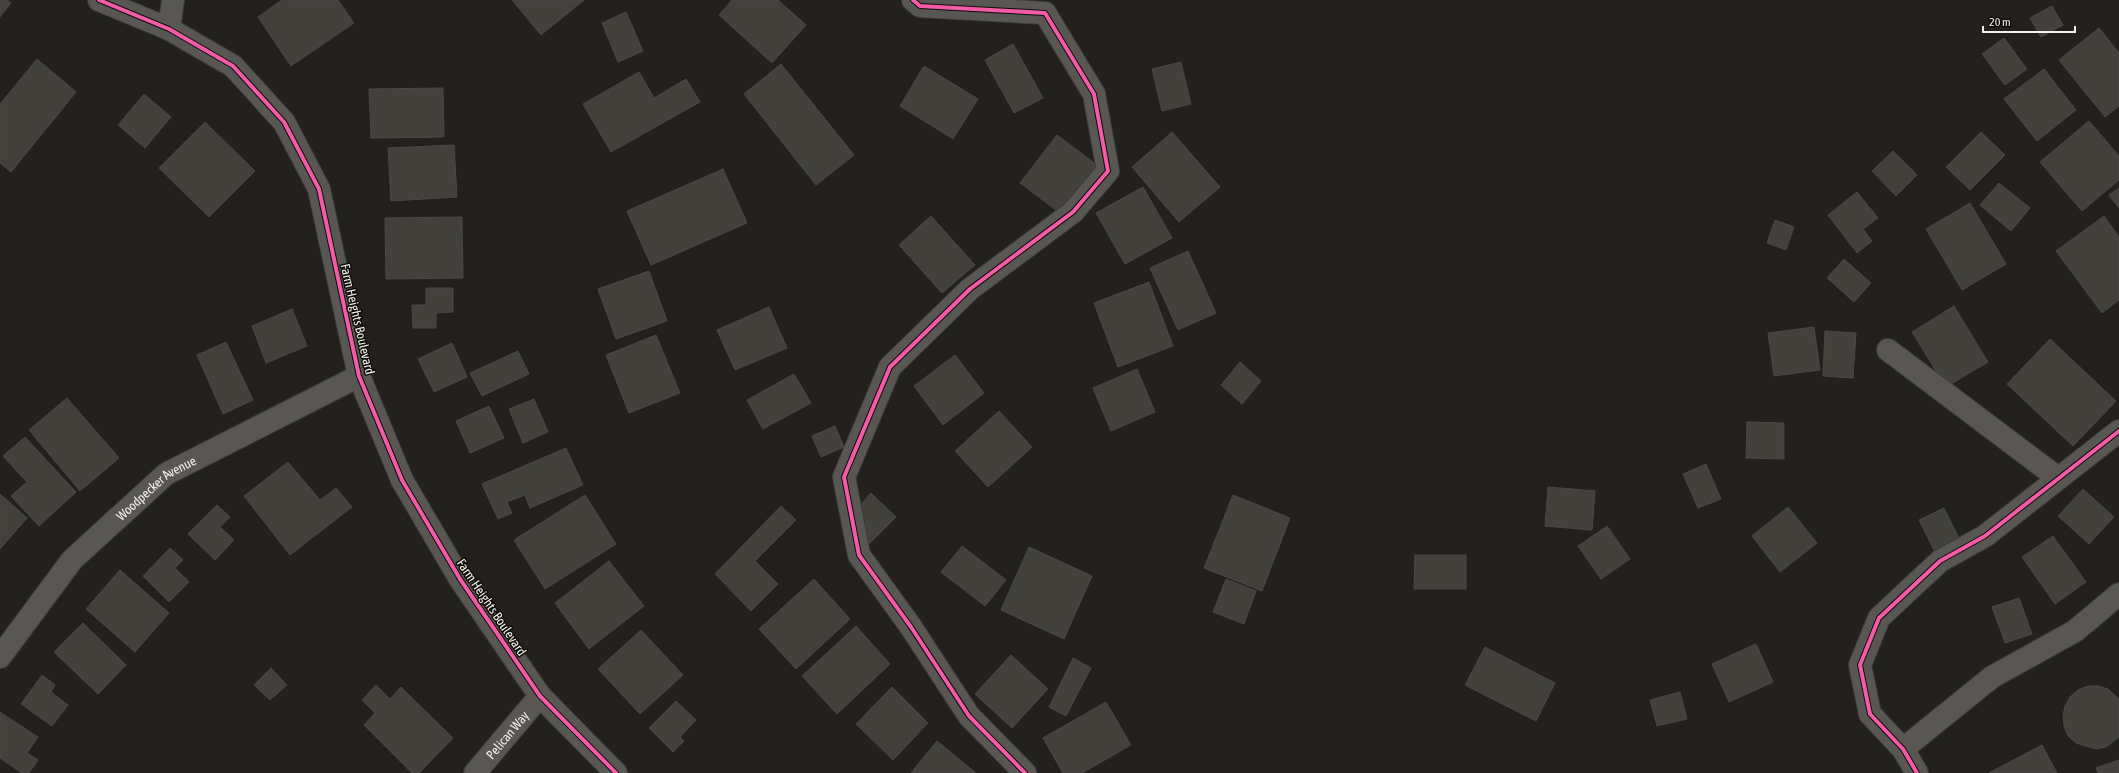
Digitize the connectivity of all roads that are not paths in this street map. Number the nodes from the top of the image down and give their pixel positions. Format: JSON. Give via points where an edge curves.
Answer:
{"nodes":[{"id":1,"x":99,"y":0,"type":"edge"},
{"id":2,"x":173,"y":0,"type":"edge"},
{"id":3,"x":916,"y":3,"type":"edge"},
{"id":4,"x":169,"y":29,"type":"junction"},
{"id":5,"x":1888,"y":350,"type":"dead end"},
{"id":6,"x":359,"y":376,"type":"junction"},
{"id":7,"x":2119,"y":431,"type":"edge"},
{"id":8,"x":2058,"y":478,"type":"junction"},
{"id":9,"x":2119,"y":594,"type":"edge"},
{"id":10,"x":0,"y":657,"type":"edge"},
{"id":11,"x":540,"y":696,"type":"junction"},
{"id":12,"x":1903,"y":749,"type":"junction"},
{"id":13,"x":474,"y":773,"type":"edge"},
{"id":14,"x":616,"y":773,"type":"edge"},
{"id":15,"x":1025,"y":773,"type":"edge"},
{"id":16,"x":1917,"y":773,"type":"edge"}],
"edges":[{"from":1,"to":4,"type":"street","name":"Farm Heights Boulevard"},
{"from":2,"to":4,"type":"street"},
{"from":3,"to":15,"type":"street","via":[[1044,12],[1094,94],[1108,171],[1073,212],[970,290],[890,367],[844,477],[859,555],[911,627],[969,716]]},
{"from":4,"to":6,"type":"street","name":"Farm Heights Boulevard","via":[[233,66],[284,122],[319,189]]},
{"from":5,"to":8,"type":"street"},
{"from":6,"to":10,"type":"street","name":"Woodpecker Avenue","via":[[166,474],[72,560]]},
{"from":6,"to":11,"type":"street","name":"Farm Heights Boulevard","via":[[402,480],[460,579]]},
{"from":7,"to":8,"type":"street"},
{"from":8,"to":12,"type":"street","via":[[1985,536],[1940,561],[1880,618],[1860,665],[1870,714]]},
{"from":9,"to":12,"type":"street","via":[[2075,631],[1992,677]]},
{"from":11,"to":13,"type":"street","name":"Pelican Way"},
{"from":11,"to":14,"type":"street","name":"Farm Heights Boulevard"},
{"from":12,"to":16,"type":"street"}]}
